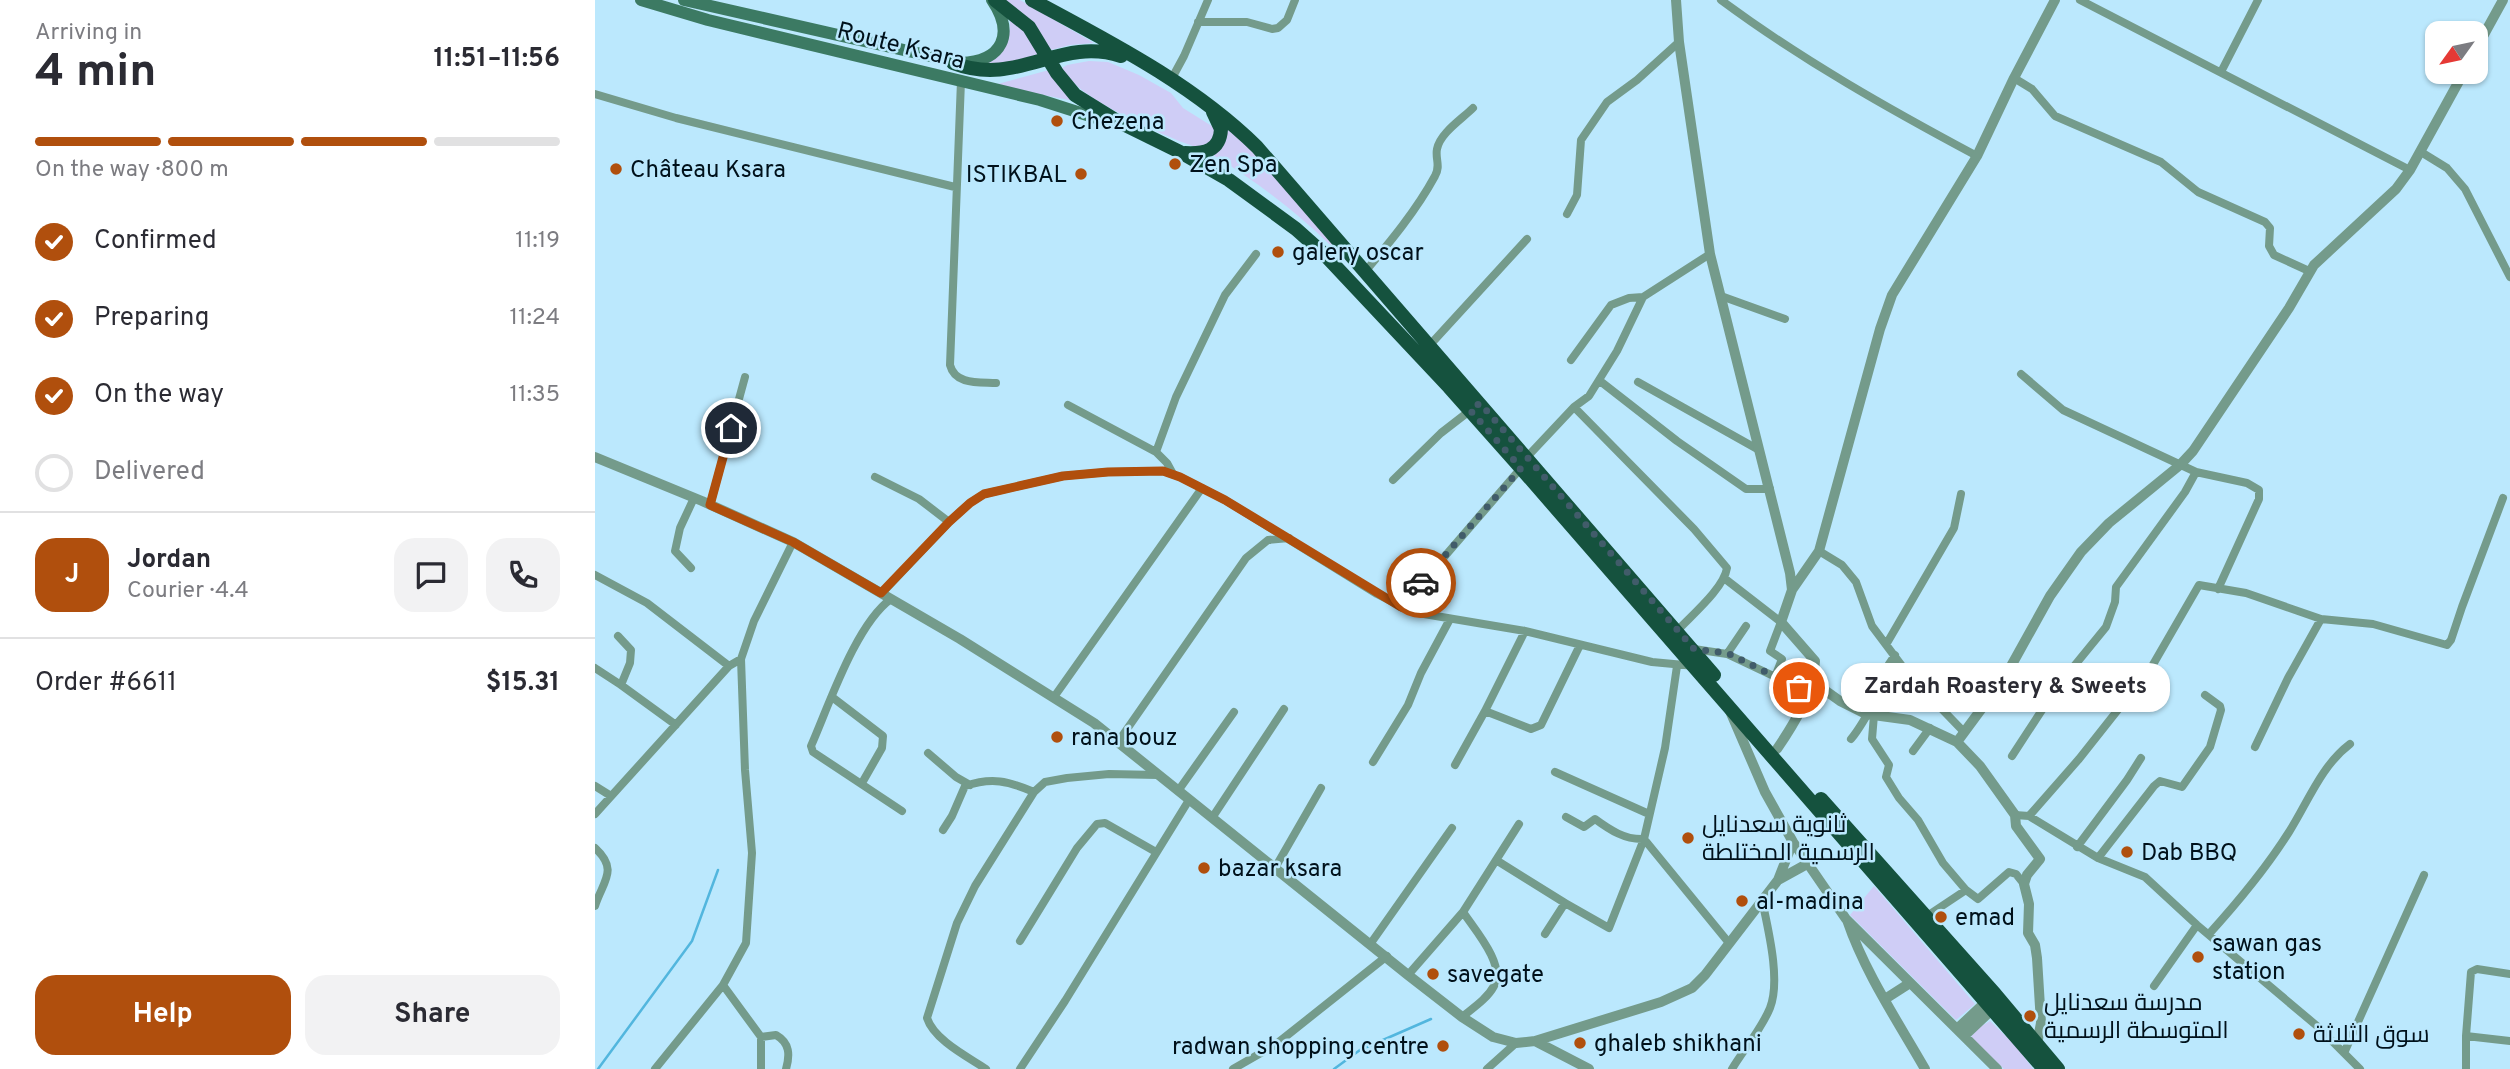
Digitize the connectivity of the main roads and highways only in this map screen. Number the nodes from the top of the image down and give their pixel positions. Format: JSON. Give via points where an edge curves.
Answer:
{"nodes":[{"id":1,"x":641,"y":0,"type":"edge"},
{"id":2,"x":993,"y":0,"type":"edge"},
{"id":3,"x":1031,"y":0,"type":"edge"},
{"id":4,"x":685,"y":3,"type":"edge"},
{"id":5,"x":1048,"y":59,"type":"junction"},
{"id":6,"x":953,"y":63,"type":"junction"},
{"id":7,"x":1149,"y":65,"type":"junction"},
{"id":8,"x":1209,"y":106,"type":"junction"},
{"id":9,"x":1148,"y":138,"type":"junction"},
{"id":10,"x":1180,"y":152,"type":"junction"},
{"id":11,"x":1475,"y":407,"type":"junction"},
{"id":12,"x":1524,"y":462,"type":"junction"},
{"id":13,"x":1696,"y":657,"type":"junction"},
{"id":14,"x":1994,"y":1001,"type":"junction"},
{"id":15,"x":2044,"y":1069,"type":"edge"},
{"id":16,"x":2058,"y":1069,"type":"edge"}],
"edges":[{"from":1,"to":4,"type":"main road","name":"Route Ksara"},
{"from":2,"to":5,"type":"highway","via":[[1024,22]]},
{"from":2,"to":6,"type":"main road","name":"Route Ksara","via":[[1005,29],[1000,47],[976,61]]},
{"from":3,"to":7,"type":"highway"},
{"from":4,"to":6,"type":"main road","name":"Route Ksara"},
{"from":4,"to":9,"type":"main road","name":"Route Ksara","via":[[1062,106]]},
{"from":5,"to":6,"type":"highway","via":[[992,71]]},
{"from":5,"to":7,"type":"highway","via":[[1097,51]]},
{"from":5,"to":9,"type":"highway","via":[[1075,94]]},
{"from":7,"to":8,"type":"highway"},
{"from":8,"to":10,"type":"highway","via":[[1220,122],[1219,141],[1206,152]]},
{"from":8,"to":11,"type":"highway","via":[[1273,163]]},
{"from":9,"to":10,"type":"highway"},
{"from":10,"to":11,"type":"highway","via":[[1229,180],[1296,229]]},
{"from":11,"to":12,"type":"highway"},
{"from":12,"to":13,"type":"highway"},
{"from":12,"to":13,"type":"highway","via":[[1678,630]]},
{"from":13,"to":14,"type":"highway","via":[[1927,916]]},
{"from":13,"to":14,"type":"highway","via":[[1728,704],[1868,867]]},
{"from":14,"to":15,"type":"highway"},
{"from":14,"to":16,"type":"highway"}]}
